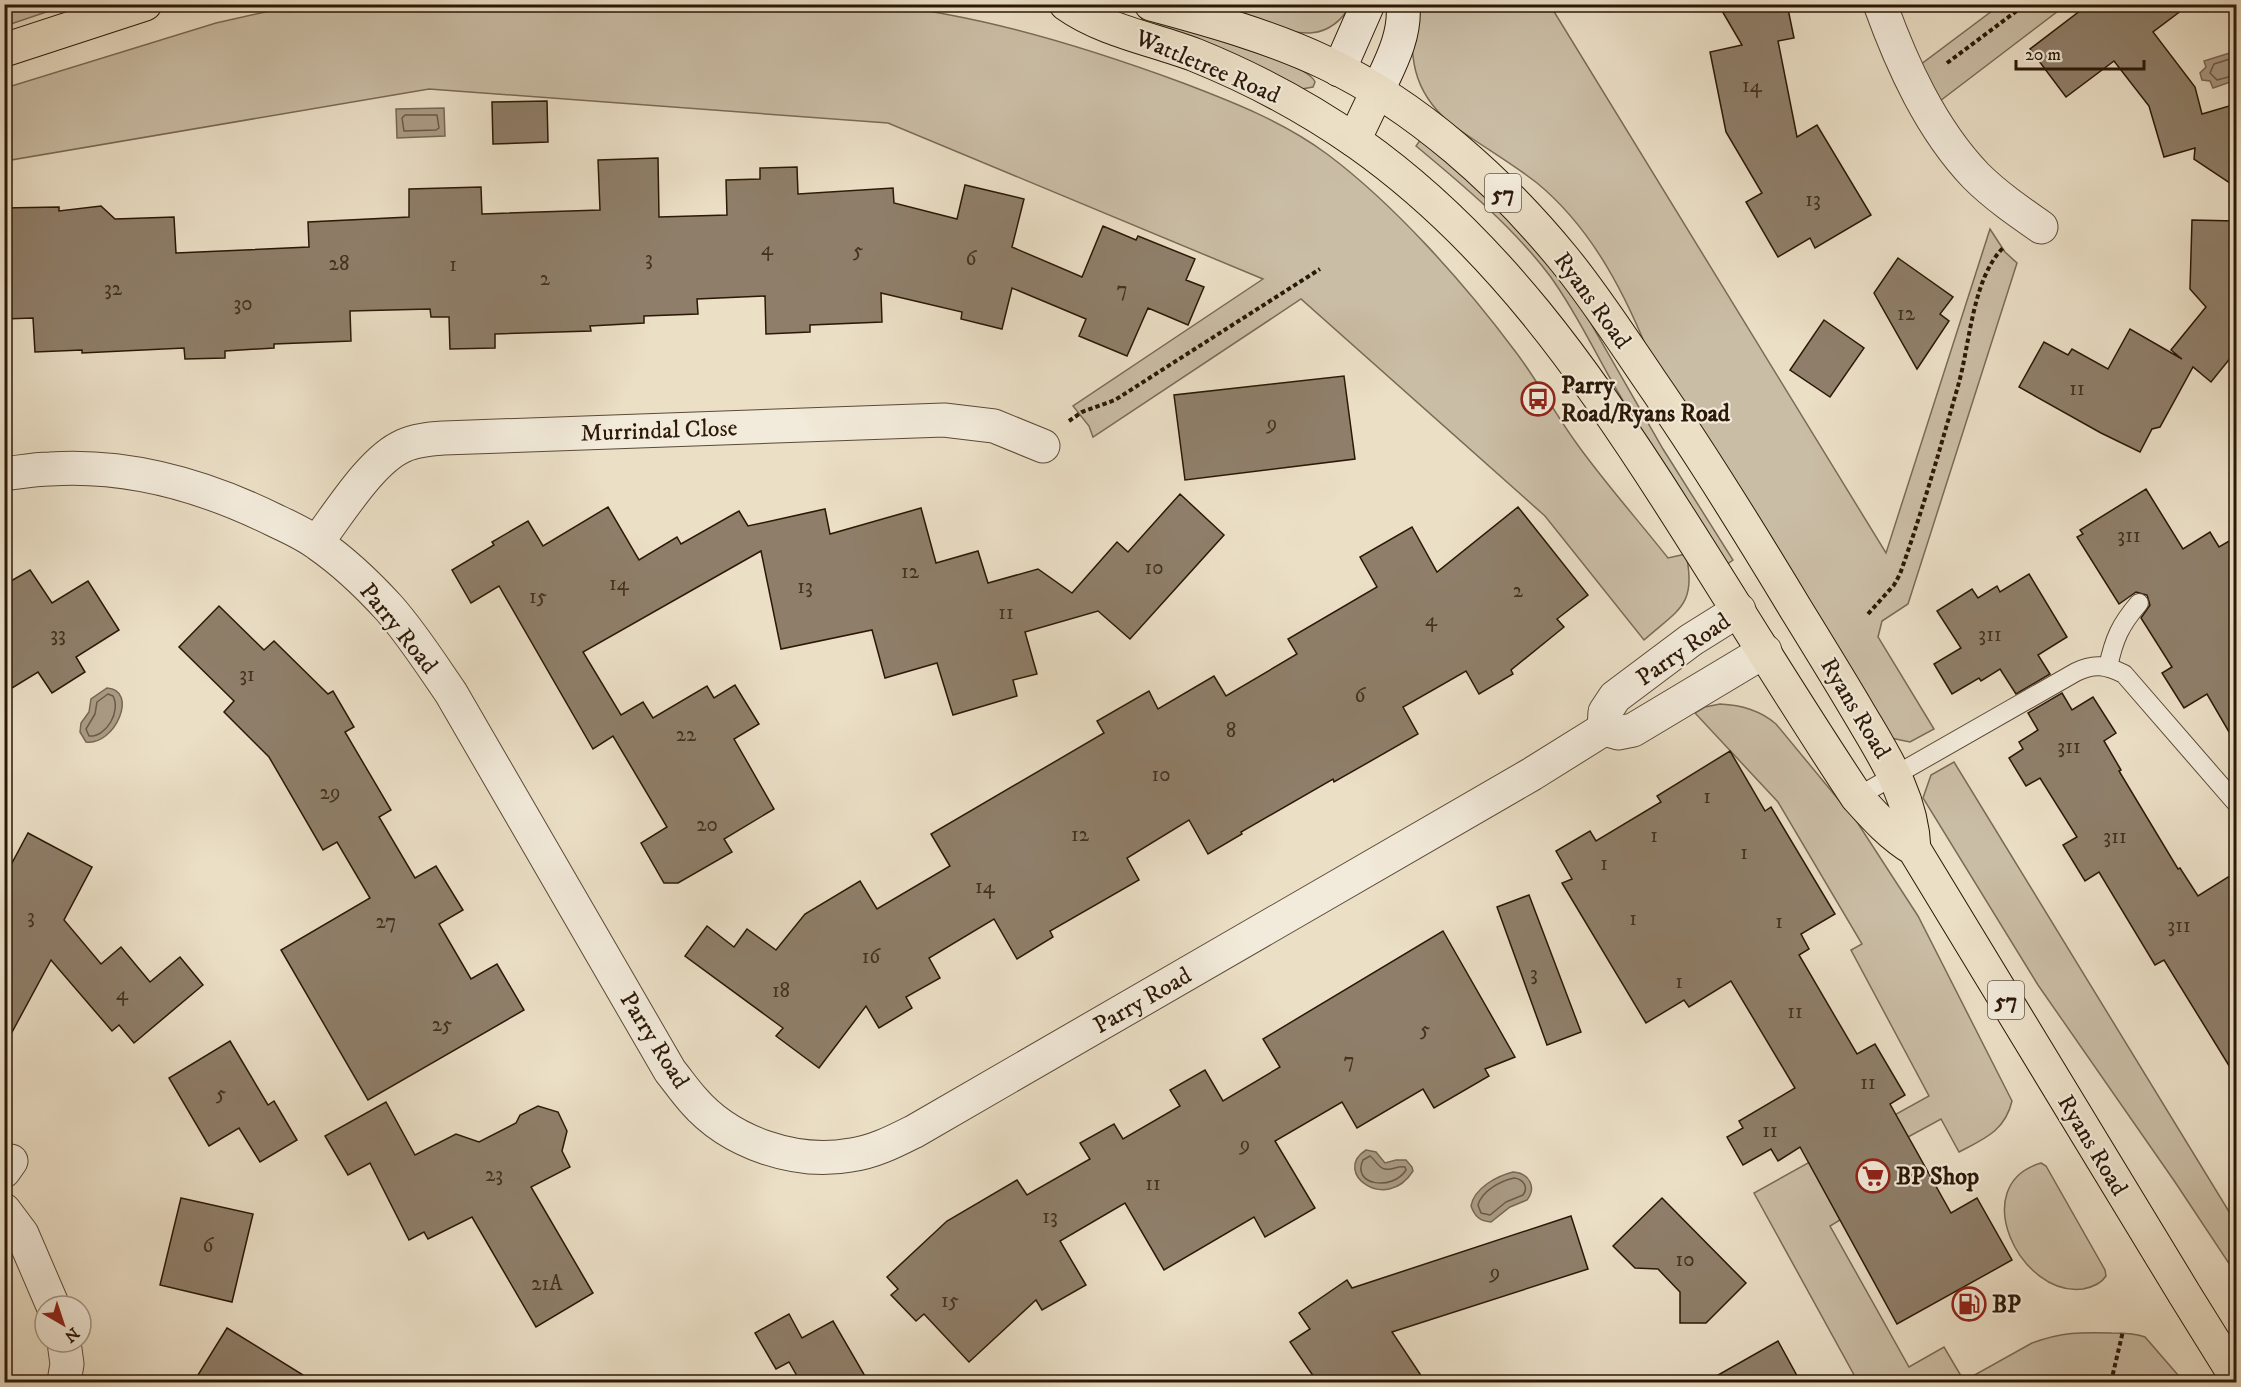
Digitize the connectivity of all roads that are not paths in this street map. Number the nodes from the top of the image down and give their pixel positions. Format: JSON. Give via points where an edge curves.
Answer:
{"nodes":[{"id":1,"x":145,"y":4,"type":"edge"},
{"id":2,"x":1066,"y":4,"type":"edge"},
{"id":3,"x":1151,"y":4,"type":"edge"},
{"id":4,"x":1368,"y":4,"type":"edge"},
{"id":5,"x":1403,"y":4,"type":"edge"},
{"id":6,"x":1880,"y":4,"type":"edge"},
{"id":7,"x":4,"y":50,"type":"edge"},
{"id":8,"x":1339,"y":70,"type":"junction"},
{"id":9,"x":1377,"y":92,"type":"junction"},
{"id":10,"x":1317,"y":116,"type":"junction"},
{"id":11,"x":1354,"y":140,"type":"junction"},
{"id":12,"x":2036,"y":224,"type":"road end"},
{"id":13,"x":1043,"y":446,"type":"road end"},
{"id":14,"x":4,"y":474,"type":"edge"},
{"id":15,"x":317,"y":542,"type":"junction"},
{"id":16,"x":1781,"y":584,"type":"junction"},
{"id":17,"x":2139,"y":603,"type":"dead end"},
{"id":18,"x":1739,"y":610,"type":"junction"},
{"id":19,"x":1806,"y":625,"type":"junction"},
{"id":20,"x":1765,"y":651,"type":"junction"},
{"id":21,"x":2108,"y":667,"type":"junction"},
{"id":22,"x":1604,"y":729,"type":"junction"},
{"id":23,"x":1895,"y":774,"type":"junction"},
{"id":24,"x":1857,"y":797,"type":"junction"},
{"id":25,"x":2236,"y":803,"type":"edge"},
{"id":26,"x":1914,"y":849,"type":"junction"},
{"id":27,"x":4,"y":1210,"type":"edge"},
{"id":28,"x":48,"y":1294,"type":"edge"},
{"id":29,"x":66,"y":1354,"type":"edge"},
{"id":30,"x":2236,"y":1376,"type":"edge"},
{"id":31,"x":64,"y":1383,"type":"edge"}],
"edges":[{"from":1,"to":7,"type":"main road"},
{"from":2,"to":10,"type":"main road","name":"Wattletree Road","number":"57","via":[[1093,19],[1226,69]]},
{"from":3,"to":8,"type":"main road","name":"Wattletree Road","number":"57","via":[[1282,44]]},
{"from":4,"to":8,"type":"street"},
{"from":5,"to":9,"type":"street","via":[[1397,48]]},
{"from":6,"to":12,"type":"street","via":[[1915,86],[1937,125],[1976,175]]},
{"from":8,"to":9,"type":"main road","name":"Ryans Road","number":"57"},
{"from":8,"to":10,"type":"main road"},
{"from":9,"to":11,"type":"main road"},
{"from":9,"to":16,"type":"main road","name":"Ryans Road","number":"57","via":[[1441,137],[1486,177],[1565,260],[1686,433]]},
{"from":10,"to":11,"type":"main road","name":"Ryans Road","number":"57"},
{"from":11,"to":18,"type":"main road","name":"Ryans Road","number":"57","via":[[1406,179],[1517,288],[1636,449]]},
{"from":13,"to":15,"type":"street","name":"Murrindal Close","via":[[994,426],[944,420],[421,441],[402,446],[385,458]]},
{"from":14,"to":15,"type":"street","name":"Parry Road","via":[[51,469],[149,476],[203,490]]},
{"from":15,"to":22,"type":"street","name":"Parry Road","via":[[389,608],[451,693],[670,1071],[720,1124],[752,1142],[789,1154],[851,1155],[915,1131],[1533,774]]},
{"from":16,"to":18,"type":"main road","name":"Parry Road"},
{"from":16,"to":19,"type":"main road","name":"Ryans Road","number":"57"},
{"from":17,"to":21,"type":"lane","via":[[2120,628]]},
{"from":18,"to":20,"type":"main road","name":"Ryans Road","number":"57"},
{"from":18,"to":22,"type":"street","name":"Parry Road","via":[[1615,697],[1605,712]]},
{"from":19,"to":20,"type":"main road","name":"Parry Road"},
{"from":19,"to":23,"type":"main road","name":"Ryans Road","number":"57"},
{"from":20,"to":22,"type":"street","name":"Parry Road","via":[[1633,730],[1618,734]]},
{"from":20,"to":24,"type":"main road","name":"Ryans Road","number":"57"},
{"from":21,"to":23,"type":"lane","name":"Ryans Road","via":[[2089,666]]},
{"from":21,"to":25,"type":"lane","via":[[2124,674]]},
{"from":23,"to":24,"type":"lane","name":"Ryans Road"},
{"from":23,"to":26,"type":"main road","name":"Ryans Road","number":"57","via":[[1913,827]]},
{"from":24,"to":26,"type":"main road","name":"Ryans Road","number":"57","via":[[1880,823]]},
{"from":26,"to":30,"type":"main road","name":"Ryans Road","number":"57"},
{"from":27,"to":28,"type":"street","via":[[22,1234]]},
{"from":29,"to":31,"type":"street"}]}
